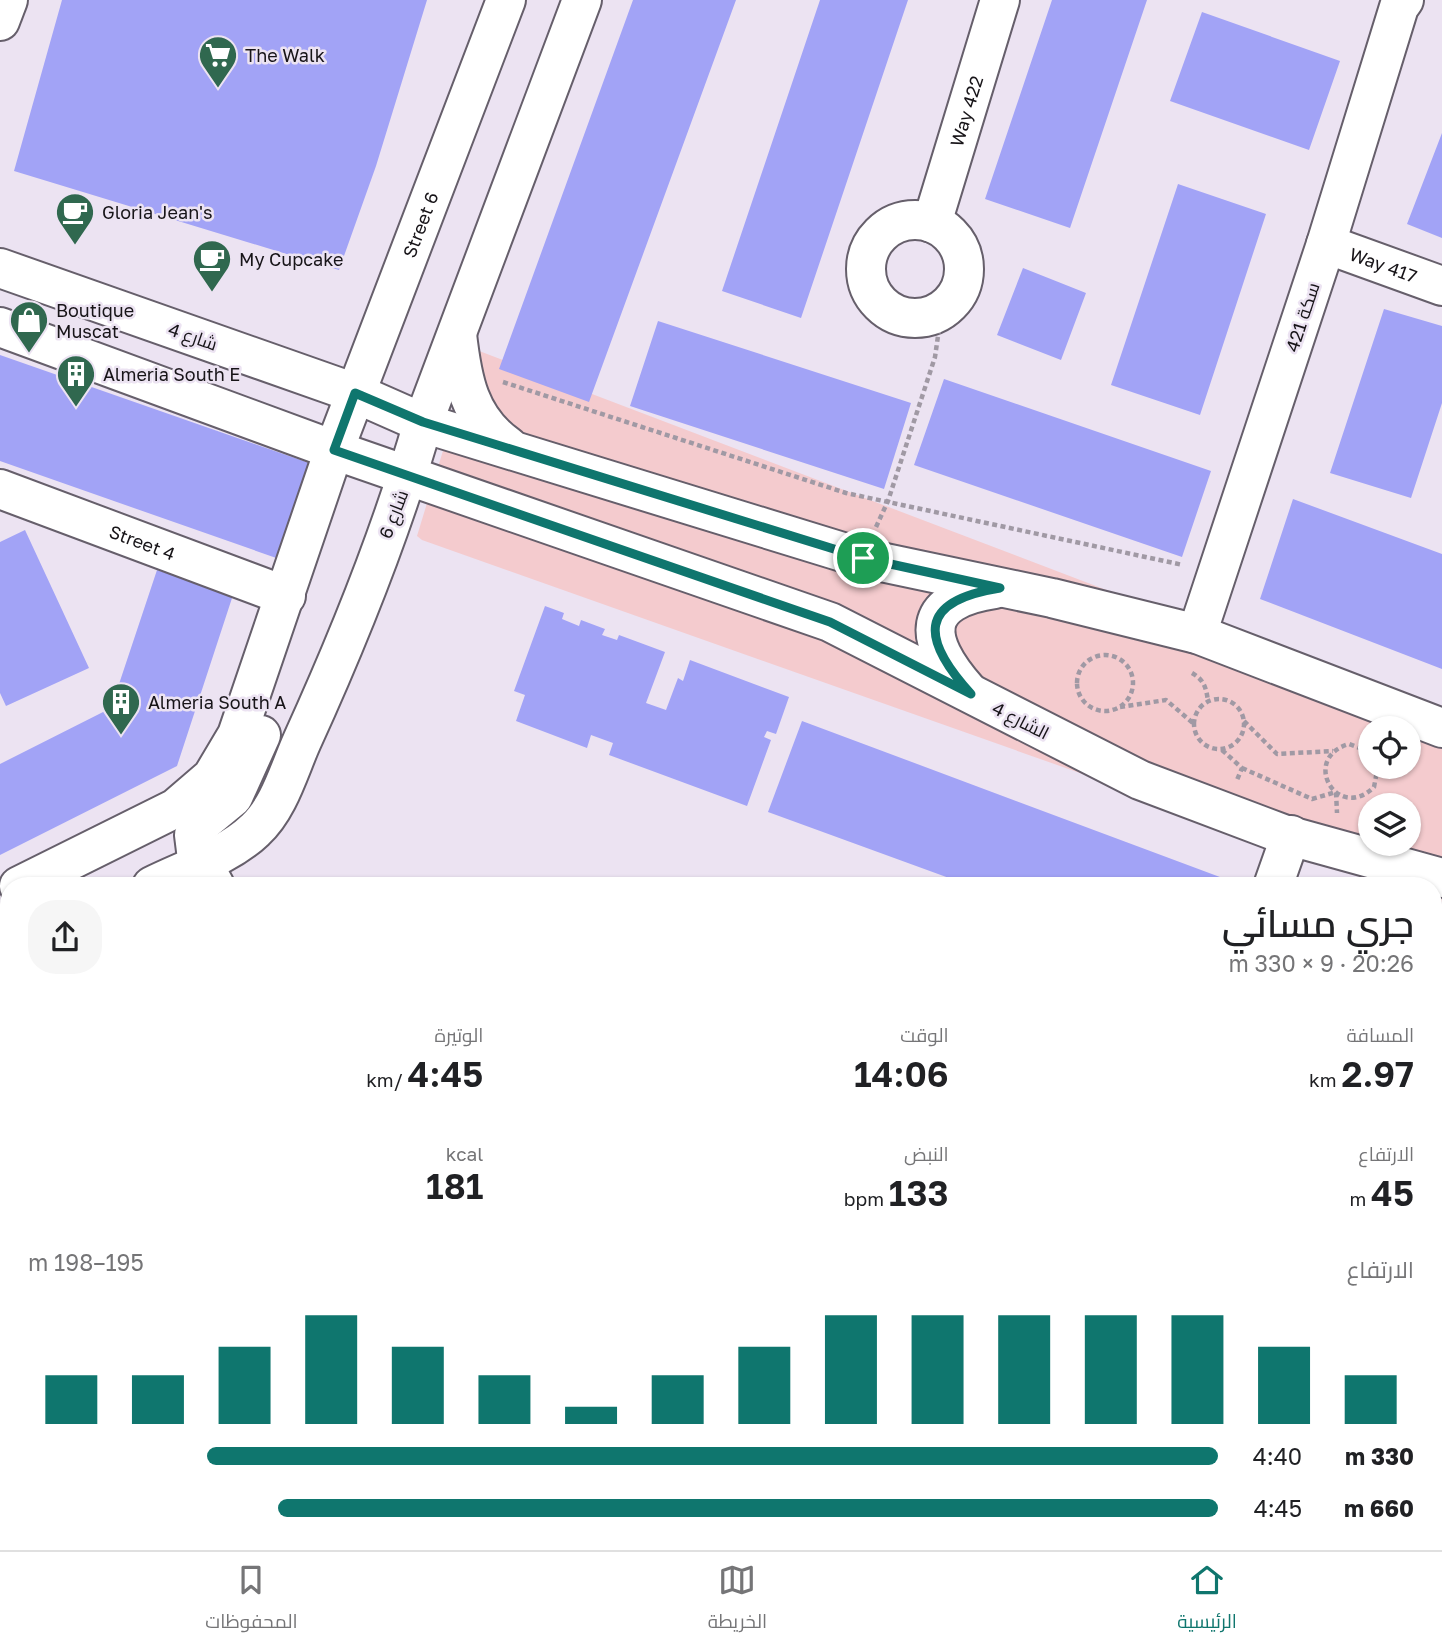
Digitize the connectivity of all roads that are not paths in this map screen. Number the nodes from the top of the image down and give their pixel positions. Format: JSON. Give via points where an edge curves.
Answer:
{"nodes":[{"id":1,"x":8,"y":0,"type":"edge"},
{"id":2,"x":506,"y":0,"type":"edge"},
{"id":3,"x":582,"y":0,"type":"edge"},
{"id":4,"x":1000,"y":0,"type":"edge"},
{"id":5,"x":1394,"y":2,"type":"edge"},
{"id":6,"x":0,"y":21,"type":"edge"},
{"id":7,"x":932,"y":223,"type":"junction"},
{"id":8,"x":1326,"y":244,"type":"junction"},
{"id":9,"x":0,"y":268,"type":"edge"},
{"id":10,"x":1442,"y":286,"type":"edge"},
{"id":11,"x":0,"y":327,"type":"edge"},
{"id":12,"x":457,"y":333,"type":"junction"},
{"id":13,"x":355,"y":393,"type":"junction"},
{"id":14,"x":423,"y":422,"type":"junction"},
{"id":15,"x":334,"y":450,"type":"junction"},
{"id":16,"x":512,"y":450,"type":"junction"},
{"id":17,"x":408,"y":474,"type":"junction"},
{"id":18,"x":0,"y":489,"type":"edge"},
{"id":19,"x":468,"y":496,"type":"junction"},
{"id":20,"x":378,"y":554,"type":"junction"},
{"id":21,"x":1000,"y":588,"type":"junction"},
{"id":22,"x":286,"y":596,"type":"junction"},
{"id":23,"x":1197,"y":634,"type":"junction"},
{"id":24,"x":266,"y":652,"type":"junction"},
{"id":25,"x":971,"y":694,"type":"junction"},
{"id":26,"x":1442,"y":727,"type":"edge"},
{"id":27,"x":1291,"y":835,"type":"junction"},
{"id":28,"x":209,"y":874,"type":"edge"},
{"id":29,"x":37,"y":877,"type":"edge"},
{"id":30,"x":1276,"y":877,"type":"edge"},
{"id":31,"x":1438,"y":877,"type":"edge"}],
"edges":[{"from":1,"to":6,"type":"street"},
{"from":2,"to":13,"type":"street","name":"Street 6"},
{"from":3,"to":12,"type":"street","name":"شارع 6"},
{"from":4,"to":7,"type":"street","name":"Way 422"},
{"from":5,"to":8,"type":"street","name":"سكة 421"},
{"from":7,"to":7,"type":"street","via":[[946,231],[963,259],[958,292],[935,314],[903,317],[888,311],[869,287],[867,255],[885,230],[915,220]]},
{"from":8,"to":10,"type":"street","name":"Way 417"},
{"from":8,"to":23,"type":"street","name":"سكة 421"},
{"from":9,"to":13,"type":"street","name":"شارع 4"},
{"from":11,"to":15,"type":"street"},
{"from":12,"to":14,"type":"street","name":"شارع 6"},
{"from":12,"to":16,"type":"street","via":[[462,373],[474,411],[490,434]]},
{"from":13,"to":14,"type":"street","name":"شارع 4"},
{"from":13,"to":15,"type":"street","name":"Street 6"},
{"from":14,"to":16,"type":"street"},
{"from":14,"to":17,"type":"street","name":"شارع 6"},
{"from":15,"to":17,"type":"street"},
{"from":15,"to":22,"type":"street"},
{"from":16,"to":21,"type":"street","via":[[863,558]]},
{"from":17,"to":19,"type":"street","name":"الشارع 4"},
{"from":17,"to":20,"type":"street","name":"شارع 6"},
{"from":18,"to":22,"type":"street","name":"Street 4"},
{"from":19,"to":20,"type":"street","via":[[437,497],[416,509]]},
{"from":19,"to":25,"type":"street","name":"الشارع 4","via":[[830,622]]},
{"from":20,"to":28,"type":"street","name":"شارع 6","via":[[335,667],[273,806],[256,830]]},
{"from":21,"to":23,"type":"street"},
{"from":21,"to":25,"type":"street","via":[[954,600],[942,609],[936,625],[935,643],[941,655]]},
{"from":22,"to":24,"type":"street"},
{"from":23,"to":26,"type":"street"},
{"from":24,"to":28,"type":"street","via":[[281,692],[233,797],[199,825],[194,835],[196,851]]},
{"from":24,"to":29,"type":"street","via":[[237,735],[212,777],[176,808]]},
{"from":25,"to":27,"type":"street","name":"الشارع 4","via":[[1140,780]]},
{"from":27,"to":30,"type":"street"},
{"from":27,"to":31,"type":"street","name":"الشارع 4"}]}
